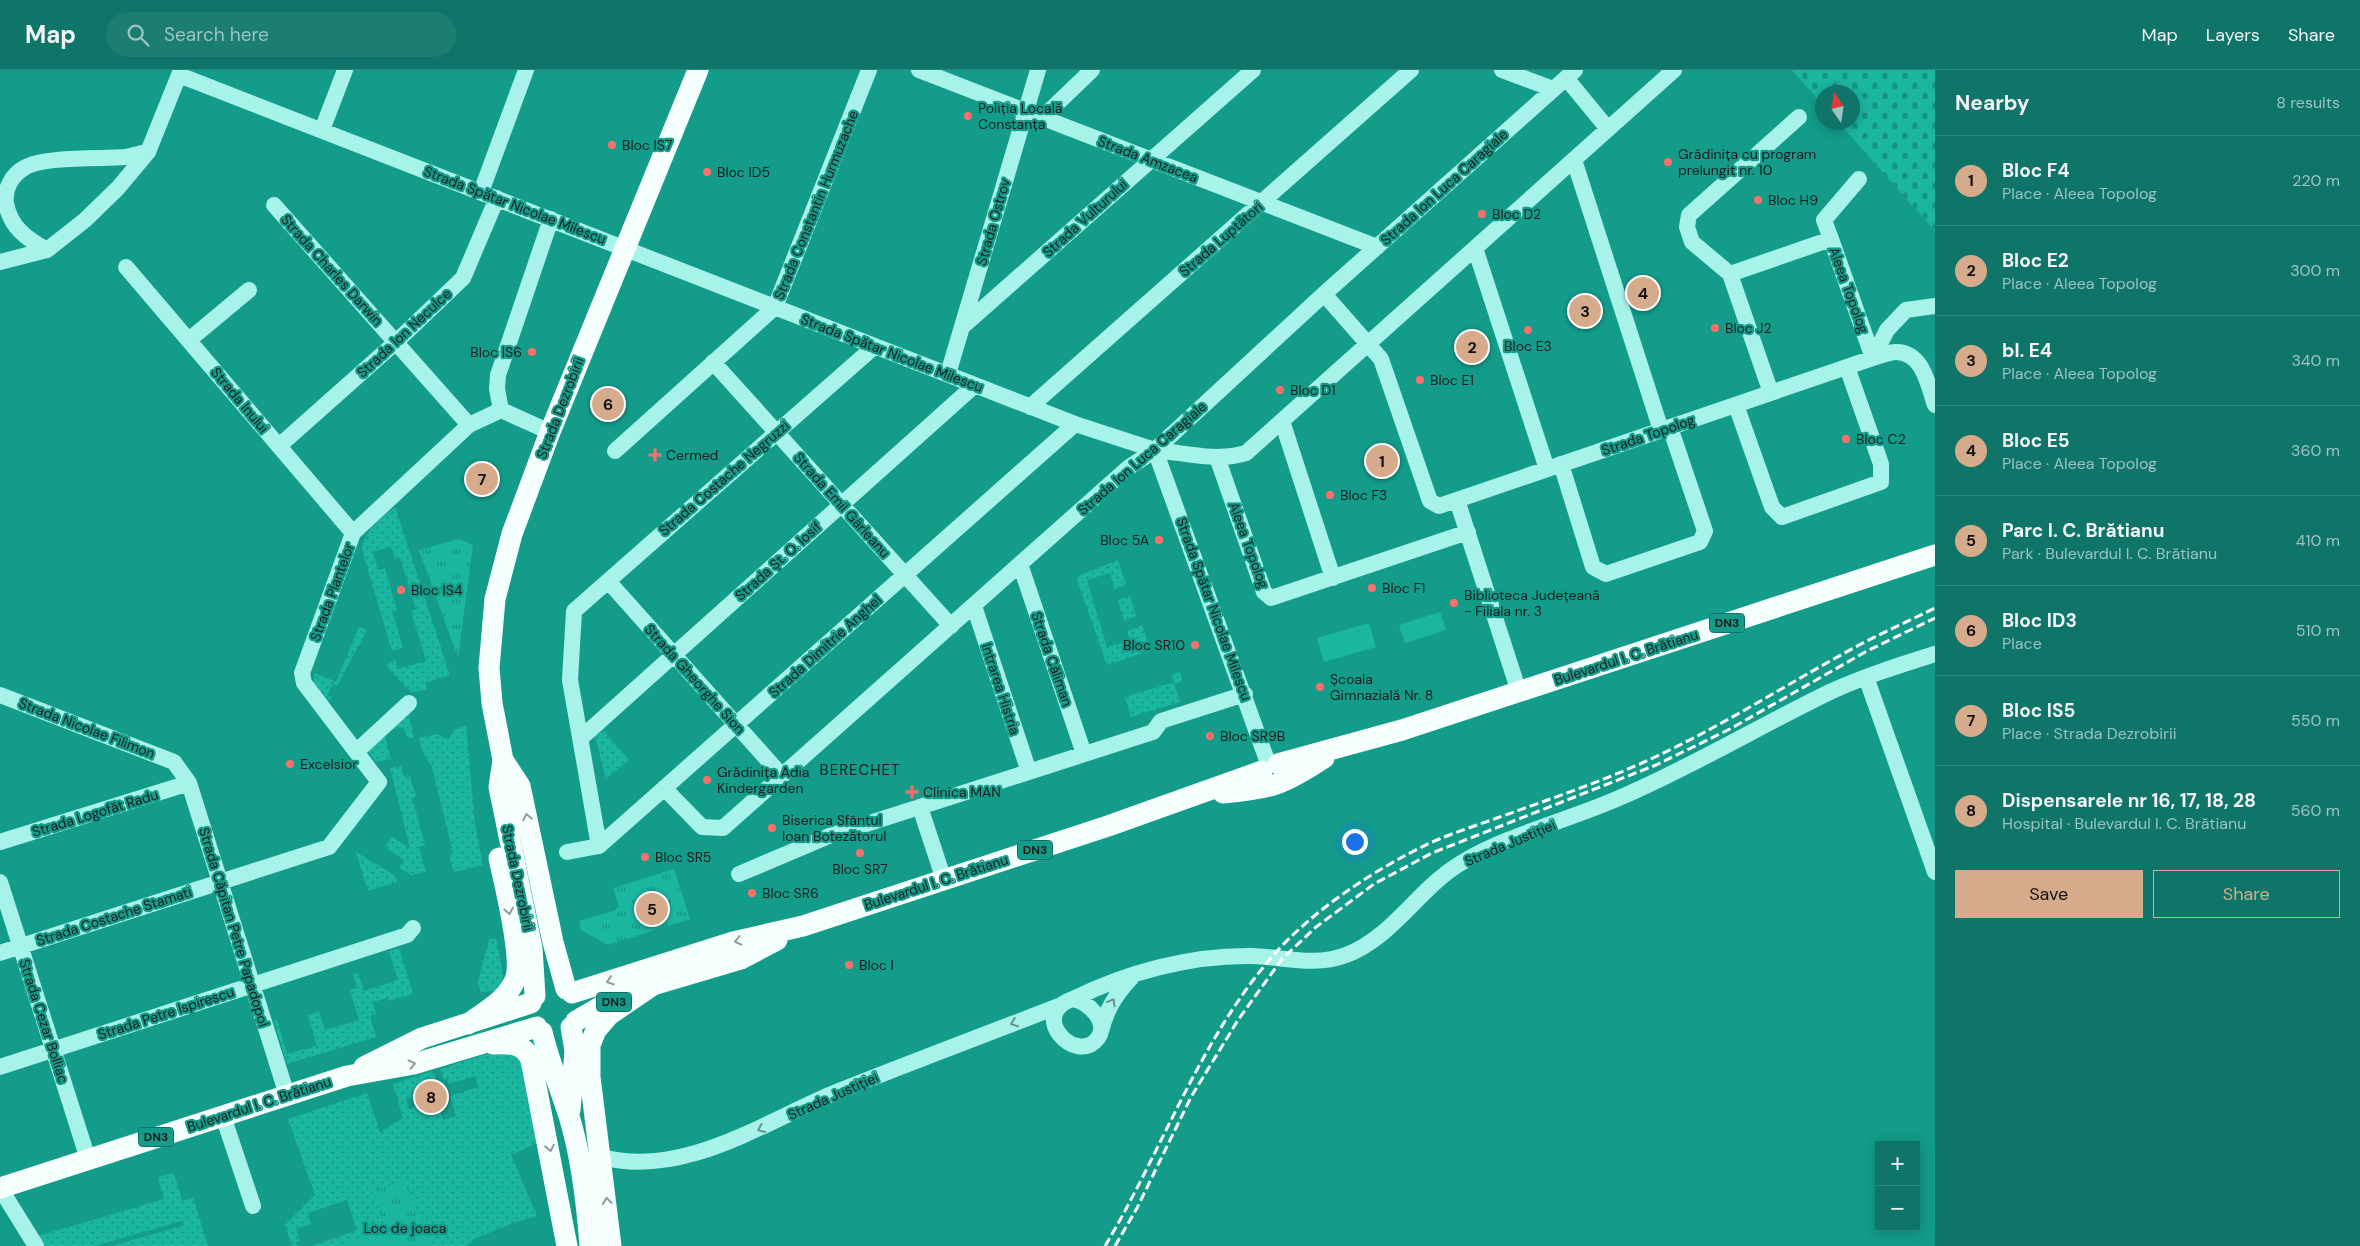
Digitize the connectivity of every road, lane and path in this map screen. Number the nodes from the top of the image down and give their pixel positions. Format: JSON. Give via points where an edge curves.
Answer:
{"nodes":[{"id":1,"x":345,"y":70,"type":"edge"},
{"id":2,"x":526,"y":70,"type":"edge"},
{"id":3,"x":698,"y":70,"type":"edge"},
{"id":4,"x":869,"y":70,"type":"edge"},
{"id":5,"x":918,"y":70,"type":"edge"},
{"id":6,"x":1038,"y":70,"type":"edge"},
{"id":7,"x":1092,"y":70,"type":"edge"},
{"id":8,"x":1253,"y":70,"type":"edge"},
{"id":9,"x":1411,"y":70,"type":"edge"},
{"id":10,"x":1502,"y":70,"type":"edge"},
{"id":11,"x":1674,"y":70,"type":"edge"},
{"id":12,"x":180,"y":72,"type":"edge"},
{"id":13,"x":1571,"y":74,"type":"edge"},
{"id":14,"x":1553,"y":89,"type":"junction"},
{"id":15,"x":1026,"y":112,"type":"junction"},
{"id":16,"x":1800,"y":117,"type":"dead end"},
{"id":17,"x":1042,"y":118,"type":"junction"},
{"id":18,"x":322,"y":130,"type":"junction"},
{"id":19,"x":1608,"y":130,"type":"junction"},
{"id":20,"x":148,"y":152,"type":"junction"},
{"id":21,"x":1151,"y":160,"type":"junction"},
{"id":22,"x":1574,"y":160,"type":"junction"},
{"id":23,"x":1860,"y":179,"type":"dead end"},
{"id":24,"x":489,"y":195,"type":"junction"},
{"id":25,"x":1261,"y":204,"type":"junction"},
{"id":26,"x":274,"y":205,"type":"dead end"},
{"id":27,"x":551,"y":219,"type":"junction"},
{"id":28,"x":1831,"y":239,"type":"junction"},
{"id":29,"x":1377,"y":247,"type":"junction"},
{"id":30,"x":624,"y":248,"type":"junction"},
{"id":31,"x":1475,"y":248,"type":"junction"},
{"id":32,"x":47,"y":250,"type":"junction"},
{"id":33,"x":0,"y":262,"type":"edge"},
{"id":34,"x":126,"y":267,"type":"dead end"},
{"id":35,"x":1730,"y":274,"type":"junction"},
{"id":36,"x":249,"y":290,"type":"dead end"},
{"id":37,"x":1324,"y":294,"type":"junction"},
{"id":38,"x":1935,"y":306,"type":"edge"},
{"id":39,"x":775,"y":307,"type":"junction"},
{"id":40,"x":962,"y":327,"type":"junction"},
{"id":41,"x":189,"y":340,"type":"junction"},
{"id":42,"x":396,"y":342,"type":"junction"},
{"id":43,"x":1368,"y":344,"type":"junction"},
{"id":44,"x":875,"y":346,"type":"junction"},
{"id":45,"x":1873,"y":358,"type":"junction"},
{"id":46,"x":713,"y":362,"type":"junction"},
{"id":47,"x":1847,"y":367,"type":"junction"},
{"id":48,"x":948,"y":374,"type":"junction"},
{"id":49,"x":975,"y":385,"type":"junction"},
{"id":50,"x":1771,"y":393,"type":"junction"},
{"id":51,"x":1935,"y":404,"type":"edge"},
{"id":52,"x":1736,"y":405,"type":"junction"},
{"id":53,"x":1030,"y":406,"type":"junction"},
{"id":54,"x":501,"y":410,"type":"junction"},
{"id":55,"x":1282,"y":421,"type":"junction"},
{"id":56,"x":1075,"y":424,"type":"junction"},
{"id":57,"x":469,"y":425,"type":"junction"},
{"id":58,"x":1666,"y":429,"type":"junction"},
{"id":59,"x":550,"y":432,"type":"junction"},
{"id":60,"x":776,"y":432,"type":"junction"},
{"id":61,"x":279,"y":446,"type":"junction"},
{"id":62,"x":1155,"y":450,"type":"junction"},
{"id":63,"x":615,"y":451,"type":"dead end"},
{"id":64,"x":1217,"y":457,"type":"junction"},
{"id":65,"x":1554,"y":467,"type":"junction"},
{"id":66,"x":1457,"y":500,"type":"junction"},
{"id":67,"x":842,"y":504,"type":"junction"},
{"id":68,"x":1468,"y":532,"type":"junction"},
{"id":69,"x":353,"y":533,"type":"junction"},
{"id":70,"x":1935,"y":555,"type":"edge"},
{"id":71,"x":1020,"y":564,"type":"junction"},
{"id":72,"x":905,"y":575,"type":"junction"},
{"id":73,"x":1333,"y":578,"type":"junction"},
{"id":74,"x":608,"y":581,"type":"junction"},
{"id":75,"x":974,"y":606,"type":"junction"},
{"id":76,"x":951,"y":626,"type":"junction"},
{"id":77,"x":1935,"y":654,"type":"edge"},
{"id":78,"x":674,"y":655,"type":"junction"},
{"id":79,"x":1866,"y":677,"type":"junction"},
{"id":80,"x":1519,"y":692,"type":"junction"},
{"id":81,"x":0,"y":694,"type":"edge"},
{"id":82,"x":1245,"y":694,"type":"junction"},
{"id":83,"x":409,"y":702,"type":"dead end"},
{"id":84,"x":736,"y":725,"type":"junction"},
{"id":85,"x":1402,"y":730,"type":"junction"},
{"id":86,"x":580,"y":738,"type":"junction"},
{"id":87,"x":357,"y":751,"type":"junction"},
{"id":88,"x":1084,"y":754,"type":"junction"},
{"id":89,"x":1324,"y":758,"type":"junction"},
{"id":90,"x":503,"y":760,"type":"junction"},
{"id":91,"x":174,"y":762,"type":"joint"},
{"id":92,"x":1271,"y":770,"type":"junction"},
{"id":93,"x":1029,"y":772,"type":"junction"},
{"id":94,"x":782,"y":776,"type":"junction"},
{"id":95,"x":189,"y":784,"type":"junction"},
{"id":96,"x":499,"y":787,"type":"junction"},
{"id":97,"x":664,"y":788,"type":"junction"},
{"id":98,"x":1217,"y":793,"type":"junction"},
{"id":99,"x":920,"y":807,"type":"junction"},
{"id":100,"x":1127,"y":820,"type":"junction"},
{"id":101,"x":338,"y":836,"type":"joint"},
{"id":102,"x":0,"y":842,"type":"edge"},
{"id":103,"x":599,"y":846,"type":"junction"},
{"id":104,"x":567,"y":852,"type":"dead end"},
{"id":105,"x":1935,"y":872,"type":"edge"},
{"id":106,"x":739,"y":874,"type":"dead end"},
{"id":107,"x":944,"y":880,"type":"junction"},
{"id":108,"x":0,"y":882,"type":"edge"},
{"id":109,"x":220,"y":882,"type":"junction"},
{"id":110,"x":803,"y":926,"type":"junction"},
{"id":111,"x":413,"y":928,"type":"dead end"},
{"id":112,"x":20,"y":946,"type":"junction"},
{"id":113,"x":0,"y":953,"type":"edge"},
{"id":114,"x":1132,"y":977,"type":"junction"},
{"id":115,"x":653,"y":985,"type":"junction"},
{"id":116,"x":252,"y":986,"type":"junction"},
{"id":117,"x":569,"y":991,"type":"junction"},
{"id":118,"x":533,"y":1000,"type":"junction"},
{"id":119,"x":1066,"y":1002,"type":"junction"},
{"id":120,"x":468,"y":1024,"type":"junction"},
{"id":121,"x":574,"y":1024,"type":"junction"},
{"id":122,"x":540,"y":1029,"type":"junction"},
{"id":123,"x":1100,"y":1033,"type":"junction"},
{"id":124,"x":476,"y":1045,"type":"junction"},
{"id":125,"x":53,"y":1050,"type":"junction"},
{"id":126,"x":548,"y":1056,"type":"junction"},
{"id":127,"x":0,"y":1067,"type":"edge"},
{"id":128,"x":573,"y":1074,"type":"junction"},
{"id":129,"x":347,"y":1076,"type":"junction"},
{"id":130,"x":287,"y":1095,"type":"junction"},
{"id":131,"x":540,"y":1100,"type":"junction"},
{"id":132,"x":223,"y":1116,"type":"junction"},
{"id":133,"x":569,"y":1118,"type":"junction"},
{"id":134,"x":597,"y":1130,"type":"junction"},
{"id":135,"x":602,"y":1157,"type":"junction"},
{"id":136,"x":88,"y":1159,"type":"junction"},
{"id":137,"x":0,"y":1188,"type":"edge"},
{"id":138,"x":253,"y":1206,"type":"dead end"},
{"id":139,"x":36,"y":1246,"type":"edge"},
{"id":140,"x":567,"y":1246,"type":"edge"},
{"id":141,"x":590,"y":1246,"type":"edge"},
{"id":142,"x":612,"y":1246,"type":"edge"}],
"edges":[{"from":1,"to":18,"type":"street"},
{"from":2,"to":24,"type":"street","name":"Strada Ion Neculce"},
{"from":3,"to":30,"type":"main road","name":"Strada Dezrobirii"},
{"from":4,"to":39,"type":"street","name":"Strada Constantin Hurmuzache"},
{"from":5,"to":15,"type":"street","name":"Strada Amzacea"},
{"from":6,"to":15,"type":"street","name":"Strada Ostrov"},
{"from":7,"to":17,"type":"street"},
{"from":8,"to":21,"type":"street","name":"Strada Vulturului"},
{"from":9,"to":25,"type":"street","name":"Strada Luptători"},
{"from":10,"to":14,"type":"street"},
{"from":11,"to":19,"type":"street"},
{"from":12,"to":18,"type":"street","name":"Strada Spătar Nicolae Milescu"},
{"from":12,"to":20,"type":"street"},
{"from":13,"to":14,"type":"street","name":"Strada Ion Luca Caragiale"},
{"from":13,"to":19,"type":"street"},
{"from":14,"to":29,"type":"street","name":"Strada Ion Luca Caragiale"},
{"from":15,"to":17,"type":"street","name":"Strada Amzacea"},
{"from":15,"to":40,"type":"street","name":"Strada Ostrov"},
{"from":16,"to":35,"type":"street","via":[[1689,215],[1687,227],[1692,242]]},
{"from":17,"to":21,"type":"street","name":"Strada Amzacea"},
{"from":18,"to":24,"type":"street","name":"Strada Spătar Nicolae Milescu"},
{"from":19,"to":22,"type":"street"},
{"from":20,"to":32,"type":"street","via":[[105,201]]},
{"from":20,"to":32,"type":"street","via":[[44,162],[25,167],[14,176],[7,187],[9,216],[19,231]]},
{"from":21,"to":25,"type":"street","name":"Strada Amzacea"},
{"from":21,"to":40,"type":"street","name":"Strada Vulturului"},
{"from":22,"to":31,"type":"street"},
{"from":22,"to":58,"type":"street"},
{"from":23,"to":28,"type":"street","via":[[1824,220]]},
{"from":24,"to":27,"type":"street","name":"Strada Spătar Nicolae Milescu"},
{"from":24,"to":42,"type":"street","name":"Strada Ion Neculce","via":[[463,278]]},
{"from":25,"to":29,"type":"street","name":"Strada Amzacea"},
{"from":25,"to":53,"type":"street","name":"Strada Luptători"},
{"from":26,"to":42,"type":"street","name":"Strada Charles Darwin"},
{"from":27,"to":30,"type":"street","name":"Strada Spătar Nicolae Milescu"},
{"from":27,"to":54,"type":"street","via":[[498,375]]},
{"from":28,"to":35,"type":"street","name":"Aleea Topolog"},
{"from":28,"to":45,"type":"street","name":"Aleea Topolog"},
{"from":29,"to":37,"type":"street","name":"Strada Ion Luca Caragiale"},
{"from":30,"to":39,"type":"street","name":"Strada Spătar Nicolae Milescu"},
{"from":30,"to":59,"type":"main road","name":"Strada Dezrobirii"},
{"from":31,"to":43,"type":"street"},
{"from":31,"to":65,"type":"street"},
{"from":32,"to":33,"type":"street"},
{"from":34,"to":41,"type":"street","name":"Strada Inului"},
{"from":35,"to":50,"type":"street"},
{"from":36,"to":41,"type":"street"},
{"from":37,"to":43,"type":"street"},
{"from":37,"to":62,"type":"street","name":"Strada Ion Luca Caragiale"},
{"from":38,"to":45,"type":"street","name":"Aleea Topolog","via":[[1906,310],[1887,330]]},
{"from":39,"to":44,"type":"street","name":"Strada Spătar Nicolae Milescu"},
{"from":39,"to":46,"type":"street","name":"Strada Constantin Hurmuzache"},
{"from":40,"to":48,"type":"street","name":"Strada Ostrov"},
{"from":41,"to":61,"type":"street","name":"Strada Inului"},
{"from":42,"to":57,"type":"street","name":"Strada Charles Darwin"},
{"from":42,"to":61,"type":"street","name":"Strada Ion Neculce"},
{"from":43,"to":55,"type":"street"},
{"from":43,"to":66,"type":"street","name":"Strada Topolog","via":[[1381,359],[1430,501],[1439,506]]},
{"from":44,"to":48,"type":"street","name":"Strada Spătar Nicolae Milescu"},
{"from":44,"to":60,"type":"street","name":"Strada Costache Negruzzi"},
{"from":45,"to":47,"type":"street","name":"Strada Topolog"},
{"from":45,"to":51,"type":"street","name":"Strada Topolog","via":[[1896,352],[1920,363]]},
{"from":46,"to":60,"type":"street","name":"Strada Emil Gârleanu"},
{"from":46,"to":63,"type":"street","name":"Strada Constantin Hurmuzache"},
{"from":47,"to":50,"type":"street","name":"Strada Topolog"},
{"from":47,"to":52,"type":"street","via":[[1881,464],[1881,482],[1782,517],[1772,507]]},
{"from":48,"to":49,"type":"street","name":"Strada Spătar Nicolae Milescu"},
{"from":49,"to":53,"type":"street","name":"Strada Spătar Nicolae Milescu"},
{"from":49,"to":67,"type":"street","name":"Strada Șt. O. Iosif"},
{"from":50,"to":52,"type":"street","name":"Strada Topolog"},
{"from":52,"to":58,"type":"street","name":"Strada Topolog"},
{"from":53,"to":56,"type":"street","name":"Strada Spătar Nicolae Milescu"},
{"from":54,"to":57,"type":"street","name":"Strada Plantelor"},
{"from":54,"to":59,"type":"street"},
{"from":55,"to":64,"type":"street","via":[[1246,453]]},
{"from":55,"to":73,"type":"street"},
{"from":56,"to":62,"type":"street","name":"Strada Spătar Nicolae Milescu"},
{"from":56,"to":72,"type":"street","name":"Strada Dimitrie Anghel"},
{"from":57,"to":69,"type":"street","name":"Strada Plantelor"},
{"from":58,"to":65,"type":"street","name":"Strada Topolog"},
{"from":58,"to":65,"type":"street","via":[[1705,531],[1700,542],[1606,574],[1594,567]]},
{"from":59,"to":90,"type":"main road","name":"Strada Dezrobirii","via":[[512,534],[492,624],[489,668]]},
{"from":60,"to":67,"type":"street","name":"Strada Emil Gârleanu"},
{"from":60,"to":74,"type":"street","name":"Strada Costache Negruzzi"},
{"from":61,"to":69,"type":"street","name":"Strada Inului"},
{"from":62,"to":64,"type":"street"},
{"from":62,"to":71,"type":"street","name":"Strada Ion Luca Caragiale","via":[[1128,468]]},
{"from":62,"to":82,"type":"street","name":"Strada Spătar Nicolae Milescu"},
{"from":64,"to":73,"type":"street","name":"Aleea Topolog","via":[[1264,592],[1271,598],[1279,597]]},
{"from":65,"to":66,"type":"street","name":"Strada Topolog"},
{"from":66,"to":68,"type":"street"},
{"from":67,"to":72,"type":"street","name":"Strada Emil Gârleanu"},
{"from":67,"to":78,"type":"street","name":"Strada Șt. O. Iosif"},
{"from":68,"to":73,"type":"street","name":"Aleea Topolog"},
{"from":68,"to":80,"type":"street"},
{"from":69,"to":87,"type":"street","name":"Strada Plantelor","via":[[302,673],[304,684]]},
{"from":70,"to":80,"type":"main road","name":"Bulevardul I. C. Brătianu","number":"DN3"},
{"from":71,"to":75,"type":"street","name":"Strada Ion Luca Caragiale"},
{"from":71,"to":88,"type":"street","name":"Strada Căliman"},
{"from":72,"to":76,"type":"street","name":"Strada Emil Gârleanu"},
{"from":72,"to":84,"type":"street","name":"Strada Dimitrie Anghel"},
{"from":74,"to":78,"type":"street","name":"Strada Gheorghe Sion"},
{"from":74,"to":86,"type":"street","name":"Strada Costache Negruzzi","via":[[574,611],[570,680]]},
{"from":75,"to":76,"type":"street","name":"Strada Ion Luca Caragiale"},
{"from":75,"to":93,"type":"street","name":"Intrarea Histria"},
{"from":76,"to":94,"type":"street","name":"Strada Ion Luca Caragiale"},
{"from":77,"to":79,"type":"street","name":"Strada Justiției"},
{"from":78,"to":84,"type":"street","name":"Strada Gheorghe Sion"},
{"from":78,"to":86,"type":"street","name":"Strada Șt. O. Iosif"},
{"from":79,"to":105,"type":"street"},
{"from":79,"to":114,"type":"street","name":"Strada Justiției","via":[[1620,798],[1459,864],[1366,945],[1348,955],[1309,962],[1252,956],[1194,960],[1157,967]]},
{"from":80,"to":85,"type":"main road","name":"Bulevardul I. C. Brătianu","number":"DN3"},
{"from":81,"to":91,"type":"street","name":"Strada Nicolae Filimon"},
{"from":82,"to":88,"type":"street","via":[[1161,721],[1154,732]]},
{"from":82,"to":92,"type":"street","name":"Strada Spătar Nicolae Milescu"},
{"from":83,"to":87,"type":"street"},
{"from":84,"to":94,"type":"street","name":"Strada Gheorghe Sion"},
{"from":84,"to":97,"type":"street","name":"Strada Dimitrie Anghel"},
{"from":85,"to":89,"type":"main road","name":"Bulevardul I. C. Brătianu","number":"DN3"},
{"from":85,"to":92,"type":"main road","name":"Bulevardul I. C. Brătianu","number":"DN3"},
{"from":86,"to":103,"type":"street"},
{"from":87,"to":101,"type":"street","name":"Strada Plantelor","via":[[379,782]]},
{"from":88,"to":93,"type":"street"},
{"from":89,"to":92,"type":"main road","name":"Bulevardul I. C. Brătianu","number":"DN3"},
{"from":89,"to":98,"type":"main road","via":[[1277,786]]},
{"from":90,"to":96,"type":"main road","name":"Strada Dezrobirii"},
{"from":117,"to":90,"type":"main road","name":"Strada Dezrobirii","one_way":true,"via":[[553,942],[520,786]]},
{"from":91,"to":95,"type":"street","name":"Strada Căpitan Petre Papadopol"},
{"from":92,"to":98,"type":"main road","name":"Bulevardul I. C. Brătianu","number":"DN3"},
{"from":92,"to":100,"type":"main road","name":"Bulevardul I. C. Brătianu","number":"DN3"},
{"from":93,"to":99,"type":"street"},
{"from":94,"to":97,"type":"street","name":"Strada Ion Luca Caragiale","via":[[723,828],[702,827]]},
{"from":95,"to":102,"type":"street","name":"Strada Logofăt Radu"},
{"from":95,"to":109,"type":"street","name":"Strada Căpitan Petre Papadopol"},
{"from":96,"to":118,"type":"main road","name":"Strada Dezrobirii","via":[[532,948]]},
{"from":96,"to":120,"type":"main road","one_way":true,"via":[[491,807],[516,952],[516,980],[506,993]]},
{"from":97,"to":103,"type":"street","name":"Strada Dimitrie Anghel"},
{"from":98,"to":100,"type":"main road","name":"Bulevardul I. C. Brătianu","number":"DN3"},
{"from":99,"to":106,"type":"street","via":[[829,836]]},
{"from":99,"to":107,"type":"street"},
{"from":100,"to":107,"type":"main road","name":"Bulevardul I. C. Brătianu","number":"DN3"},
{"from":101,"to":109,"type":"street","name":"Strada Costache Stamati","via":[[329,847]]},
{"from":103,"to":104,"type":"street"},
{"from":107,"to":110,"type":"main road","name":"Bulevardul I. C. Brătianu","number":"DN3"},
{"from":108,"to":112,"type":"street","name":"Strada Cezar Bolliac"},
{"from":109,"to":112,"type":"street","name":"Strada Costache Stamati"},
{"from":109,"to":116,"type":"street","name":"Strada Căpitan Petre Papadopol"},
{"from":110,"to":115,"type":"main road","name":"Bulevardul I. C. Brătianu","number":"DN3","via":[[741,959]]},
{"from":110,"to":117,"type":"main road","name":"Bulevardul I. C. Brătianu","number":"DN3","one_way":true,"via":[[733,942]]},
{"from":111,"to":116,"type":"street","name":"Strada Petre Ispirescu","via":[[408,936]]},
{"from":112,"to":113,"type":"street","name":"Strada Costache Stamati"},
{"from":112,"to":125,"type":"street","name":"Strada Cezar Bolliac"},
{"from":114,"to":119,"type":"street","name":"Strada Justiției"},
{"from":123,"to":114,"type":"street","one_way":true,"via":[[1109,1005]]},
{"from":115,"to":121,"type":"main road","name":"Bulevardul I. C. Brătianu","number":"DN3","via":[[600,1008]]},
{"from":115,"to":134,"type":"main road","via":[[609,1015],[592,1037],[589,1064]]},
{"from":116,"to":125,"type":"street","name":"Strada Petre Ispirescu"},
{"from":116,"to":130,"type":"street","name":"Strada Căpitan Petre Papadopol"},
{"from":117,"to":118,"type":"main road","number":"DN3","via":[[549,986]]},
{"from":117,"to":121,"type":"main road","number":"DN3","via":[[578,1006]]},
{"from":118,"to":120,"type":"main road","name":"Bulevardul I. C. Brătianu","number":"DN3"},
{"from":118,"to":122,"type":"main road","via":[[532,1018]]},
{"from":119,"to":123,"type":"street","via":[[1081,1000],[1092,1010],[1099,1020]]},
{"from":119,"to":123,"type":"street","via":[[1054,1013],[1054,1022],[1070,1045],[1086,1046]]},
{"from":119,"to":135,"type":"street","name":"Strada Justiției","one_way":true,"via":[[836,1092],[735,1139],[685,1154],[650,1160],[633,1162]]},
{"from":120,"to":129,"type":"main road","name":"Bulevardul I. C. Brătianu","number":"DN3","via":[[406,1044]]},
{"from":121,"to":122,"type":"main road","number":"DN3","via":[[558,1034]]},
{"from":121,"to":128,"type":"main road"},
{"from":122,"to":124,"type":"main road","name":"Bulevardul I. C. Brătianu","number":"DN3"},
{"from":122,"to":126,"type":"main road"},
{"from":129,"to":124,"type":"main road","name":"Bulevardul I. C. Brătianu","number":"DN3","one_way":true,"via":[[414,1064]]},
{"from":124,"to":131,"type":"main road","via":[[509,1044],[525,1050],[531,1060]]},
{"from":125,"to":127,"type":"street","name":"Strada Petre Ispirescu"},
{"from":125,"to":136,"type":"street","name":"Strada Cezar Bolliac"},
{"from":126,"to":131,"type":"main road"},
{"from":126,"to":133,"type":"main road"},
{"from":128,"to":133,"type":"main road"},
{"from":128,"to":134,"type":"main road","via":[[586,1113]]},
{"from":129,"to":130,"type":"main road","name":"Bulevardul I. C. Brătianu","number":"DN3"},
{"from":130,"to":132,"type":"main road","name":"Bulevardul I. C. Brătianu","number":"DN3"},
{"from":131,"to":140,"type":"main road","one_way":true},
{"from":132,"to":136,"type":"main road","name":"Bulevardul I. C. Brătianu","number":"DN3"},
{"from":132,"to":138,"type":"street"},
{"from":133,"to":141,"type":"main road"},
{"from":134,"to":135,"type":"main road"},
{"from":142,"to":135,"type":"main road","one_way":true},
{"from":136,"to":137,"type":"main road","name":"Bulevardul I. C. Brătianu","number":"DN3"},
{"from":137,"to":139,"type":"street"}]}
